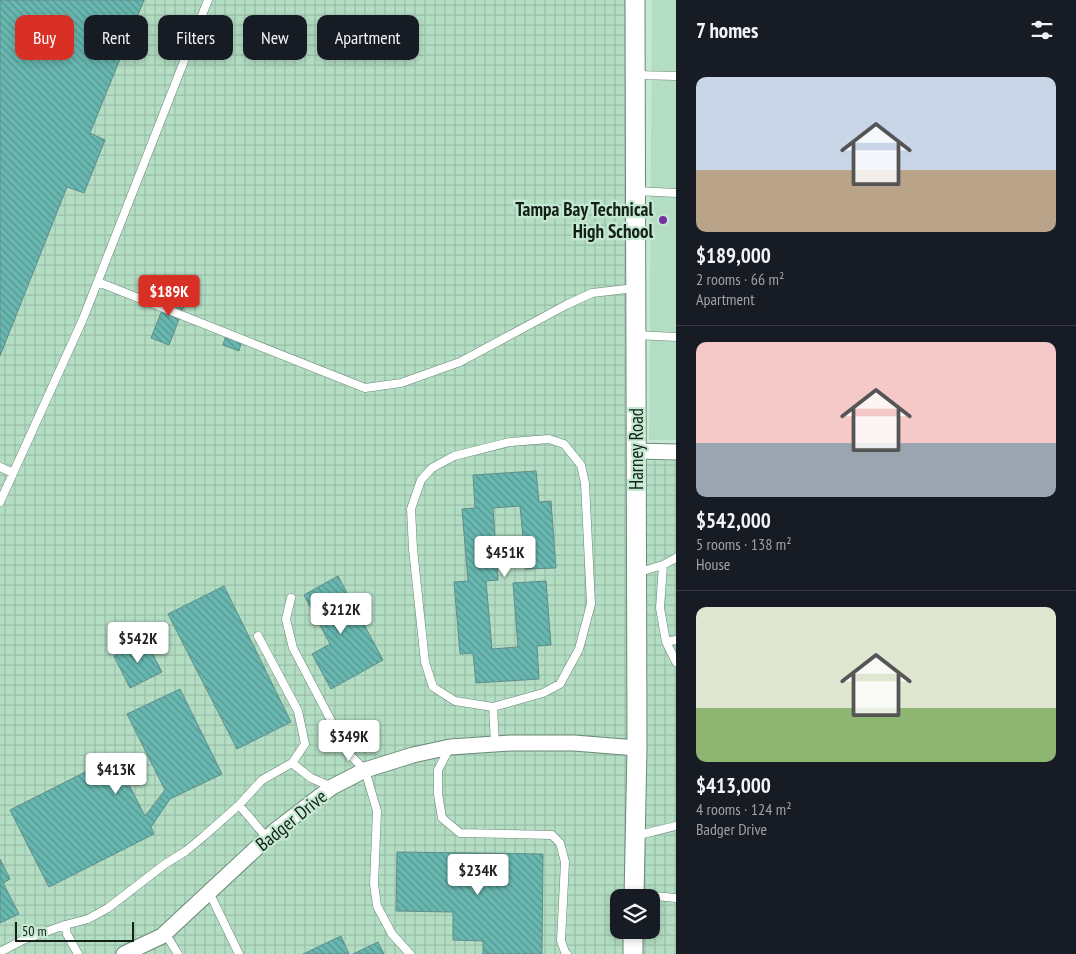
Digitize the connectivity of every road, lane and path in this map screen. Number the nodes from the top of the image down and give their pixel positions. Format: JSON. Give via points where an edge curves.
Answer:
{"nodes":[{"id":1,"x":208,"y":0,"type":"edge"},
{"id":2,"x":635,"y":0,"type":"edge"},
{"id":3,"x":636,"y":75,"type":"junction"},
{"id":4,"x":676,"y":76,"type":"edge"},
{"id":5,"x":636,"y":191,"type":"junction"},
{"id":6,"x":676,"y":193,"type":"edge"},
{"id":7,"x":98,"y":282,"type":"junction"},
{"id":8,"x":636,"y":288,"type":"junction"},
{"id":9,"x":636,"y":335,"type":"junction"},
{"id":10,"x":676,"y":337,"type":"edge"},
{"id":11,"x":636,"y":451,"type":"junction"},
{"id":12,"x":676,"y":452,"type":"edge"},
{"id":13,"x":0,"y":467,"type":"edge"},
{"id":14,"x":13,"y":473,"type":"junction"},
{"id":15,"x":0,"y":502,"type":"edge"},
{"id":16,"x":676,"y":558,"type":"edge"},
{"id":17,"x":663,"y":565,"type":"junction"},
{"id":18,"x":636,"y":573,"type":"junction"},
{"id":19,"x":291,"y":598,"type":"dead end"},
{"id":20,"x":258,"y":636,"type":"dead end"},
{"id":21,"x":676,"y":640,"type":"edge"},
{"id":22,"x":666,"y":642,"type":"junction"},
{"id":23,"x":676,"y":662,"type":"edge"},
{"id":24,"x":493,"y":707,"type":"junction"},
{"id":25,"x":495,"y":744,"type":"junction"},
{"id":26,"x":450,"y":747,"type":"junction"},
{"id":27,"x":637,"y":748,"type":"junction"},
{"id":28,"x":292,"y":763,"type":"junction"},
{"id":29,"x":365,"y":770,"type":"junction"},
{"id":30,"x":332,"y":787,"type":"junction"},
{"id":31,"x":239,"y":804,"type":"junction"},
{"id":32,"x":676,"y":826,"type":"edge"},
{"id":33,"x":635,"y":836,"type":"junction"},
{"id":34,"x":267,"y":838,"type":"junction"},
{"id":35,"x":634,"y":889,"type":"edge"},
{"id":36,"x":209,"y":892,"type":"junction"},
{"id":37,"x":660,"y":897,"type":"edge"},
{"id":38,"x":676,"y":898,"type":"edge"},
{"id":39,"x":65,"y":925,"type":"junction"},
{"id":40,"x":165,"y":933,"type":"junction"},
{"id":41,"x":633,"y":939,"type":"edge"},
{"id":42,"x":0,"y":952,"type":"edge"},
{"id":43,"x":78,"y":954,"type":"edge"},
{"id":44,"x":124,"y":954,"type":"edge"},
{"id":45,"x":178,"y":954,"type":"edge"},
{"id":46,"x":239,"y":954,"type":"edge"},
{"id":47,"x":410,"y":954,"type":"edge"},
{"id":48,"x":567,"y":954,"type":"edge"},
{"id":49,"x":633,"y":954,"type":"edge"}],
"edges":[{"from":1,"to":7,"type":"lane"},
{"from":2,"to":3,"type":"street","name":"Harney Road"},
{"from":3,"to":4,"type":"lane"},
{"from":3,"to":5,"type":"street","name":"Harney Road"},
{"from":5,"to":6,"type":"lane"},
{"from":5,"to":8,"type":"street","name":"Harney Road"},
{"from":7,"to":8,"type":"lane","via":[[365,388],[401,383],[460,362],[592,293]]},
{"from":7,"to":14,"type":"lane"},
{"from":8,"to":9,"type":"street","name":"Harney Road"},
{"from":9,"to":10,"type":"lane"},
{"from":9,"to":11,"type":"street","name":"Harney Road"},
{"from":11,"to":12,"type":"street"},
{"from":11,"to":18,"type":"street","name":"Harney Road"},
{"from":13,"to":14,"type":"lane"},
{"from":14,"to":15,"type":"lane"},
{"from":16,"to":17,"type":"lane"},
{"from":17,"to":18,"type":"lane"},
{"from":17,"to":22,"type":"lane","via":[[660,608]]},
{"from":18,"to":27,"type":"street","name":"Harney Road"},
{"from":19,"to":29,"type":"lane","via":[[286,619],[293,648],[348,753]]},
{"from":20,"to":28,"type":"lane","via":[[298,711],[305,744]]},
{"from":21,"to":22,"type":"lane"},
{"from":22,"to":23,"type":"lane"},
{"from":24,"to":24,"type":"lane","via":[[543,693],[560,684],[579,649],[591,604],[585,483],[580,465],[564,444],[550,439],[510,442],[454,456],[432,468],[421,480],[410,509],[425,662],[433,687],[455,701]]},
{"from":24,"to":25,"type":"lane"},
{"from":25,"to":26,"type":"street","name":"Badger Drive"},
{"from":25,"to":27,"type":"street","name":"Badger Drive","via":[[574,743]]},
{"from":26,"to":29,"type":"street","name":"Badger Drive"},
{"from":26,"to":48,"type":"lane","via":[[438,770],[442,818],[460,832],[552,835],[560,843],[565,862],[561,941]]},
{"from":27,"to":33,"type":"street","name":"Harney Road"},
{"from":28,"to":30,"type":"lane","via":[[311,778]]},
{"from":28,"to":31,"type":"lane","via":[[262,780]]},
{"from":29,"to":30,"type":"street","name":"Badger Drive"},
{"from":29,"to":47,"type":"lane","via":[[377,811],[374,884],[377,906],[392,934]]},
{"from":30,"to":34,"type":"street","name":"Badger Drive"},
{"from":31,"to":34,"type":"lane"},
{"from":31,"to":39,"type":"lane","via":[[198,841],[108,908],[88,919]]},
{"from":32,"to":33,"type":"lane"},
{"from":33,"to":35,"type":"street","name":"Harney Road"},
{"from":34,"to":36,"type":"street","name":"Badger Drive"},
{"from":36,"to":40,"type":"street","name":"Badger Drive"},
{"from":36,"to":46,"type":"lane"},
{"from":37,"to":38,"type":"lane"},
{"from":39,"to":42,"type":"lane"},
{"from":39,"to":43,"type":"lane"},
{"from":40,"to":44,"type":"street","name":"Badger Drive"},
{"from":40,"to":45,"type":"lane"},
{"from":41,"to":49,"type":"street"}]}
